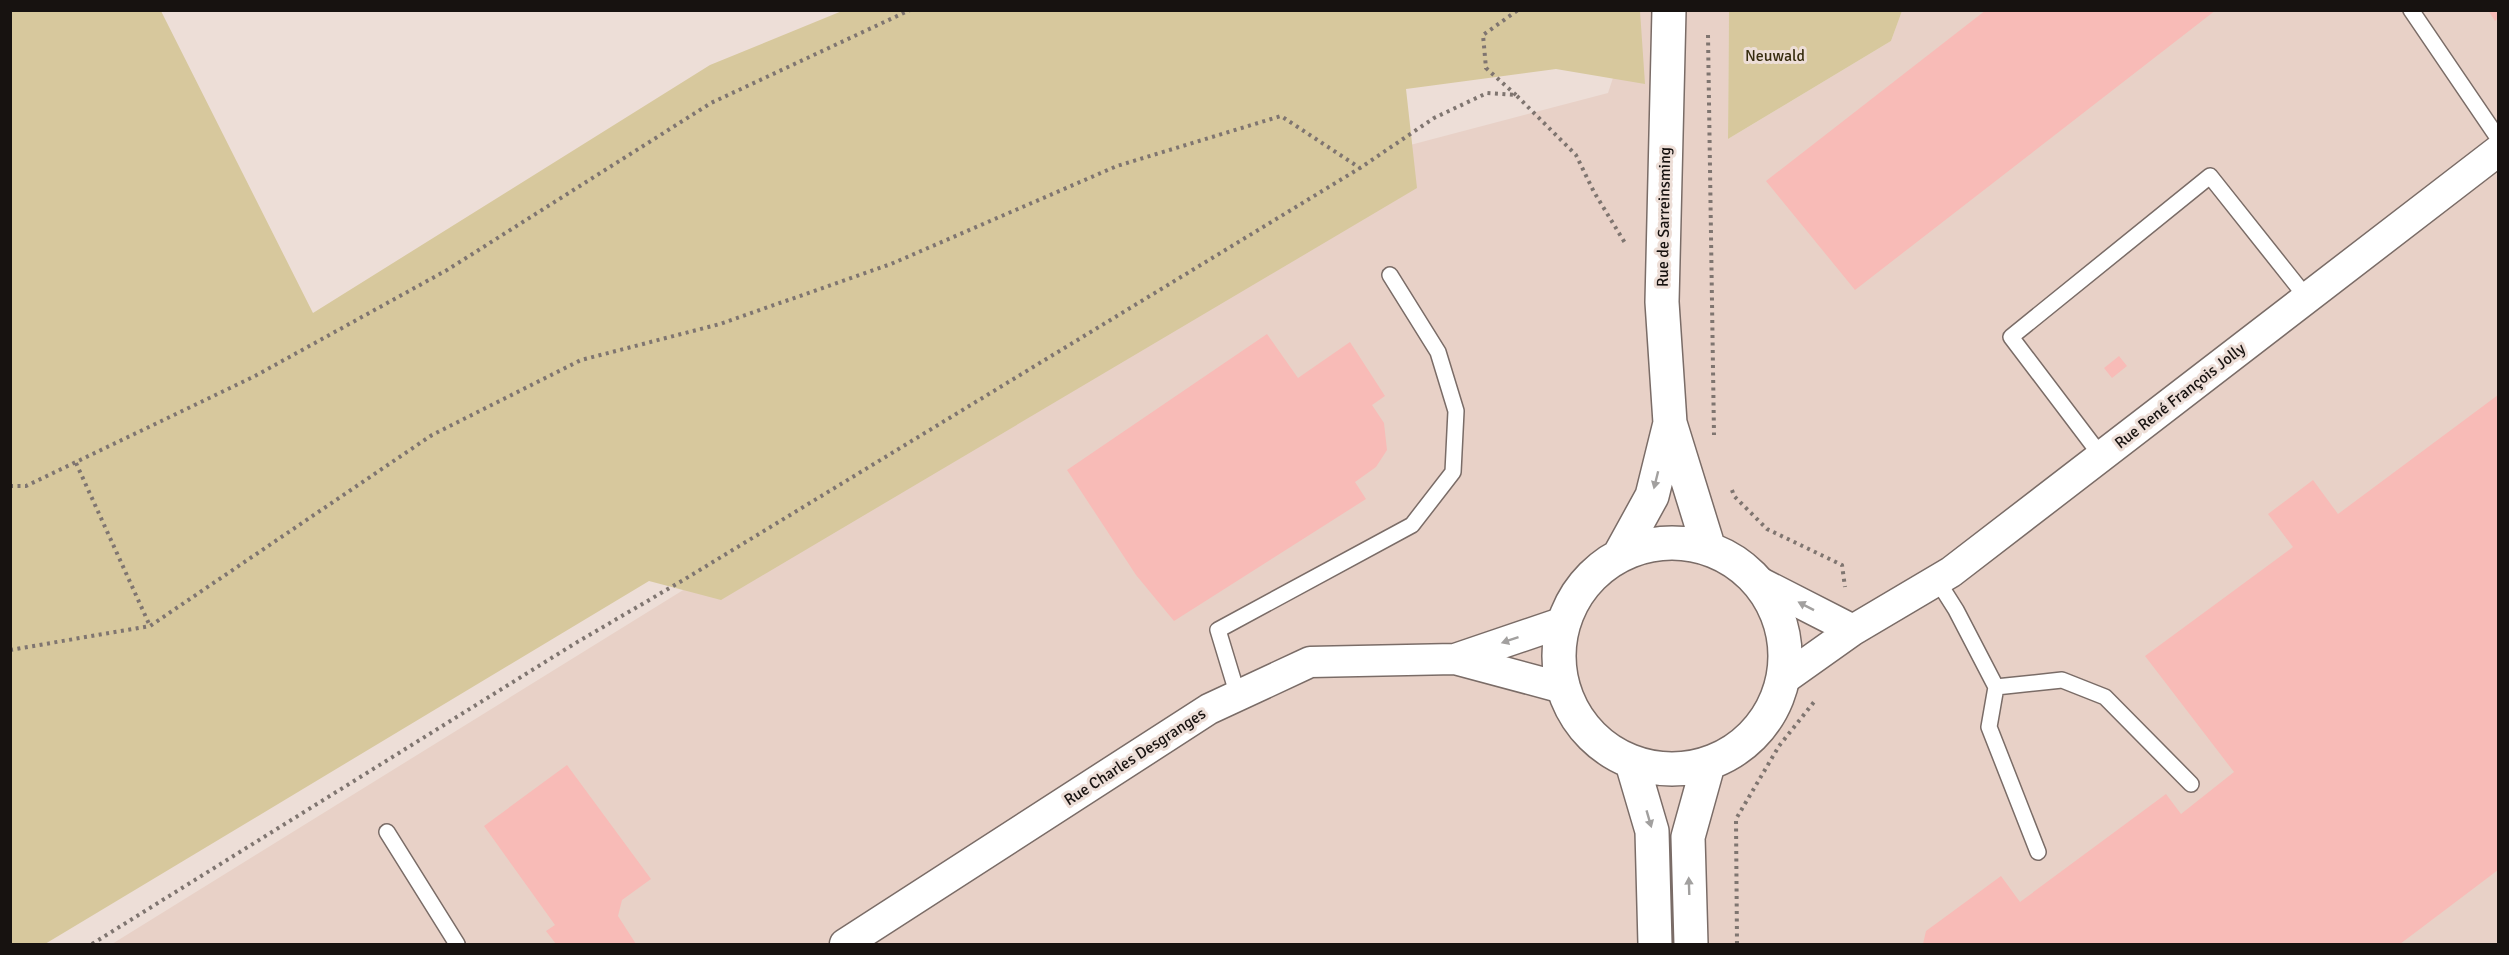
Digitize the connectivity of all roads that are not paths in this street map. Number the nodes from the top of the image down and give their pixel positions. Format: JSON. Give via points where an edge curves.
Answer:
{"nodes":[{"id":1,"x":1669,"y":10,"type":"edge"},
{"id":2,"x":2411,"y":10,"type":"edge"},
{"id":3,"x":2499,"y":138,"type":"edge"},
{"id":4,"x":2499,"y":151,"type":"edge"},
{"id":5,"x":1390,"y":275,"type":"dead end"},
{"id":6,"x":2307,"y":298,"type":"junction"},
{"id":7,"x":1670,"y":423,"type":"junction"},
{"id":8,"x":2102,"y":457,"type":"junction"},
{"id":9,"x":1709,"y":549,"type":"junction"},
{"id":10,"x":1619,"y":556,"type":"junction"},
{"id":11,"x":1937,"y":580,"type":"junction"},
{"id":12,"x":1758,"y":582,"type":"junction"},
{"id":13,"x":1564,"y":622,"type":"junction"},
{"id":14,"x":1853,"y":630,"type":"junction"},
{"id":15,"x":1455,"y":658,"type":"junction"},
{"id":16,"x":1784,"y":679,"type":"junction"},
{"id":17,"x":1996,"y":687,"type":"junction"},
{"id":18,"x":1563,"y":688,"type":"junction"},
{"id":19,"x":1238,"y":696,"type":"junction"},
{"id":20,"x":1632,"y":763,"type":"junction"},
{"id":21,"x":1708,"y":765,"type":"junction"},
{"id":22,"x":2191,"y":784,"type":"dead end"},
{"id":23,"x":387,"y":832,"type":"dead end"},
{"id":24,"x":2038,"y":852,"type":"dead end"},
{"id":25,"x":457,"y":945,"type":"edge"},
{"id":26,"x":845,"y":945,"type":"edge"},
{"id":27,"x":1655,"y":945,"type":"edge"},
{"id":28,"x":1691,"y":945,"type":"edge"}],
"edges":[{"from":1,"to":7,"type":"street","name":"Rue de Sarreinsming","via":[[1662,302]]},
{"from":2,"to":3,"type":"lane"},
{"from":4,"to":6,"type":"street","name":"Rue René François Jolly"},
{"from":5,"to":19,"type":"lane","via":[[1438,352],[1456,411],[1453,472],[1412,525],[1218,630]]},
{"from":6,"to":8,"type":"street","name":"Rue René François Jolly"},
{"from":6,"to":8,"type":"lane","via":[[2210,176],[2011,337]]},
{"from":7,"to":9,"type":"street","name":"Rue de Sarreinsming"},
{"from":7,"to":10,"type":"street","name":"Rue de Sarreinsming","one_way":true,"via":[[1652,496]]},
{"from":8,"to":11,"type":"street","name":"Rue René François Jolly"},
{"from":9,"to":10,"type":"street","via":[[1678,543],[1648,546]]},
{"from":9,"to":12,"type":"street","via":[[1736,562]]},
{"from":10,"to":13,"type":"street","via":[[1576,596]]},
{"from":11,"to":14,"type":"street","name":"Rue René François Jolly"},
{"from":11,"to":17,"type":"lane"},
{"from":14,"to":12,"type":"street","one_way":true},
{"from":12,"to":16,"type":"street","via":[[1777,612],[1786,645]]},
{"from":13,"to":15,"type":"street","name":"Rue Charles Desgranges","one_way":true},
{"from":13,"to":18,"type":"street","via":[[1558,655]]},
{"from":14,"to":16,"type":"street","name":"Rue René François Jolly"},
{"from":15,"to":18,"type":"street","name":"Rue Charles Desgranges"},
{"from":15,"to":19,"type":"street","name":"Rue Charles Desgranges","via":[[1310,662]]},
{"from":16,"to":21,"type":"street","via":[[1774,707],[1757,732],[1735,752]]},
{"from":17,"to":22,"type":"lane","via":[[2062,680],[2105,697]]},
{"from":17,"to":24,"type":"lane","via":[[1989,727]]},
{"from":18,"to":20,"type":"street","via":[[1578,720],[1602,746]]},
{"from":19,"to":26,"type":"street","name":"Rue Charles Desgranges","via":[[1209,709]]},
{"from":20,"to":21,"type":"street","via":[[1670,770]]},
{"from":20,"to":27,"type":"street","one_way":true,"via":[[1652,831]]},
{"from":28,"to":21,"type":"street","one_way":true,"via":[[1688,837]]},
{"from":23,"to":25,"type":"lane"}]}
